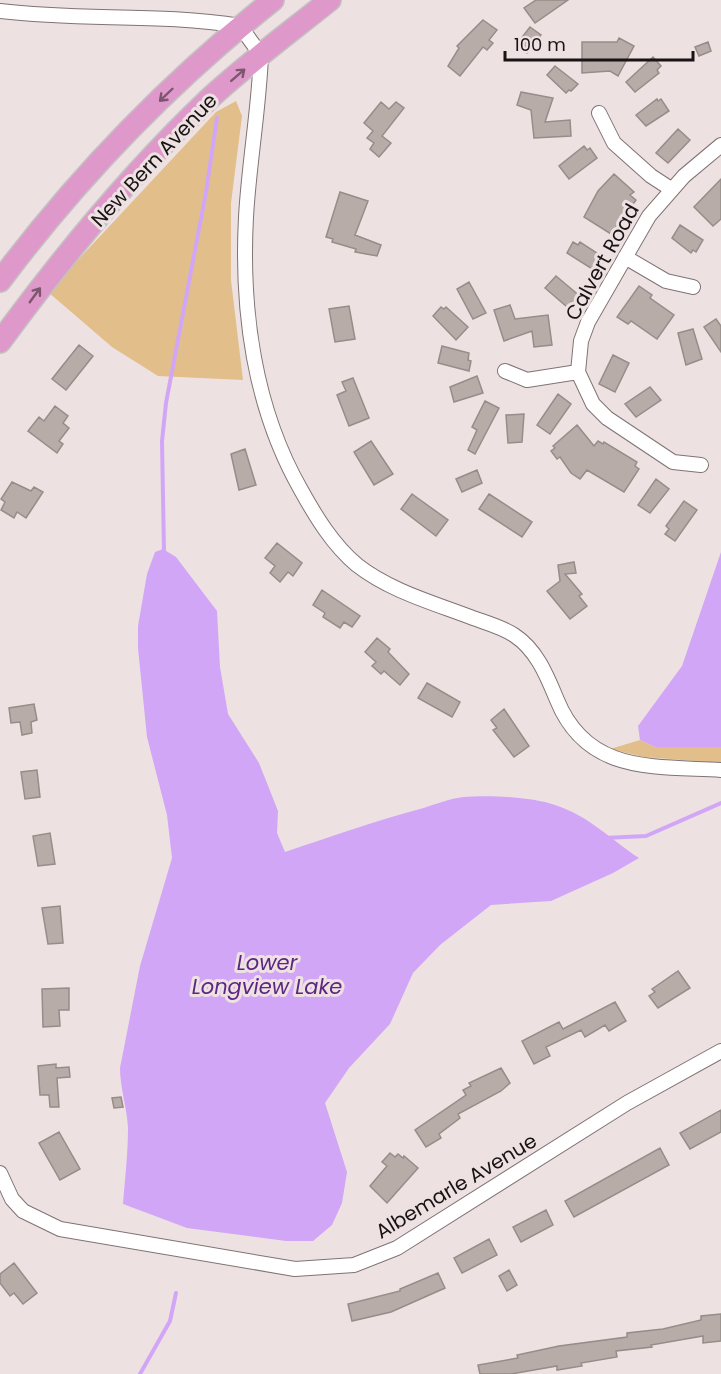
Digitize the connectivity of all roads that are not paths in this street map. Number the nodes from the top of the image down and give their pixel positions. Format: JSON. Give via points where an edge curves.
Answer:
{"nodes":[{"id":1,"x":273,"y":0,"type":"edge"},
{"id":2,"x":330,"y":0,"type":"edge"},
{"id":3,"x":0,"y":11,"type":"edge"},
{"id":4,"x":240,"y":26,"type":"junction"},
{"id":5,"x":261,"y":55,"type":"junction"},
{"id":6,"x":599,"y":113,"type":"dead end"},
{"id":7,"x":721,"y":145,"type":"edge"},
{"id":8,"x":671,"y":189,"type":"junction"},
{"id":9,"x":626,"y":257,"type":"junction"},
{"id":10,"x":0,"y":281,"type":"edge"},
{"id":11,"x":693,"y":287,"type":"dead end"},
{"id":12,"x":0,"y":342,"type":"edge"},
{"id":13,"x":504,"y":371,"type":"dead end"},
{"id":14,"x":578,"y":372,"type":"junction"},
{"id":15,"x":701,"y":465,"type":"dead end"},
{"id":16,"x":721,"y":770,"type":"edge"},
{"id":17,"x":721,"y":1051,"type":"edge"},
{"id":18,"x":0,"y":1173,"type":"edge"}],
"edges":[{"from":1,"to":4,"type":"main road","name":"New Bern Avenue"},
{"from":2,"to":5,"type":"main road","name":"New Bern Avenue"},
{"from":3,"to":4,"type":"street","via":[[87,18],[192,18]]},
{"from":4,"to":5,"type":"street"},
{"from":4,"to":10,"type":"main road","name":"New Bern Avenue","one_way":true,"via":[[109,150]]},
{"from":12,"to":5,"type":"main road","name":"New Bern Avenue","one_way":true,"via":[[54,268],[136,174],[210,98]]},
{"from":5,"to":16,"type":"street","via":[[246,215],[246,298],[263,399],[290,471],[314,512],[341,550],[377,578],[516,636],[543,667],[569,726],[591,748],[639,765]]},
{"from":6,"to":8,"type":"street","via":[[614,143]]},
{"from":7,"to":8,"type":"street","name":"Calvert Road"},
{"from":8,"to":9,"type":"street","name":"Calvert Road","via":[[649,216]]},
{"from":9,"to":11,"type":"street","via":[[666,281]]},
{"from":9,"to":14,"type":"street","name":"Calvert Road","via":[[588,322],[581,341]]},
{"from":13,"to":14,"type":"street","via":[[527,380]]},
{"from":14,"to":15,"type":"street","via":[[593,404],[607,418],[673,462]]},
{"from":17,"to":18,"type":"street","name":"Albemarle Avenue","via":[[635,1098],[397,1248],[354,1265],[295,1269],[60,1229],[23,1211],[12,1199]]}]}
